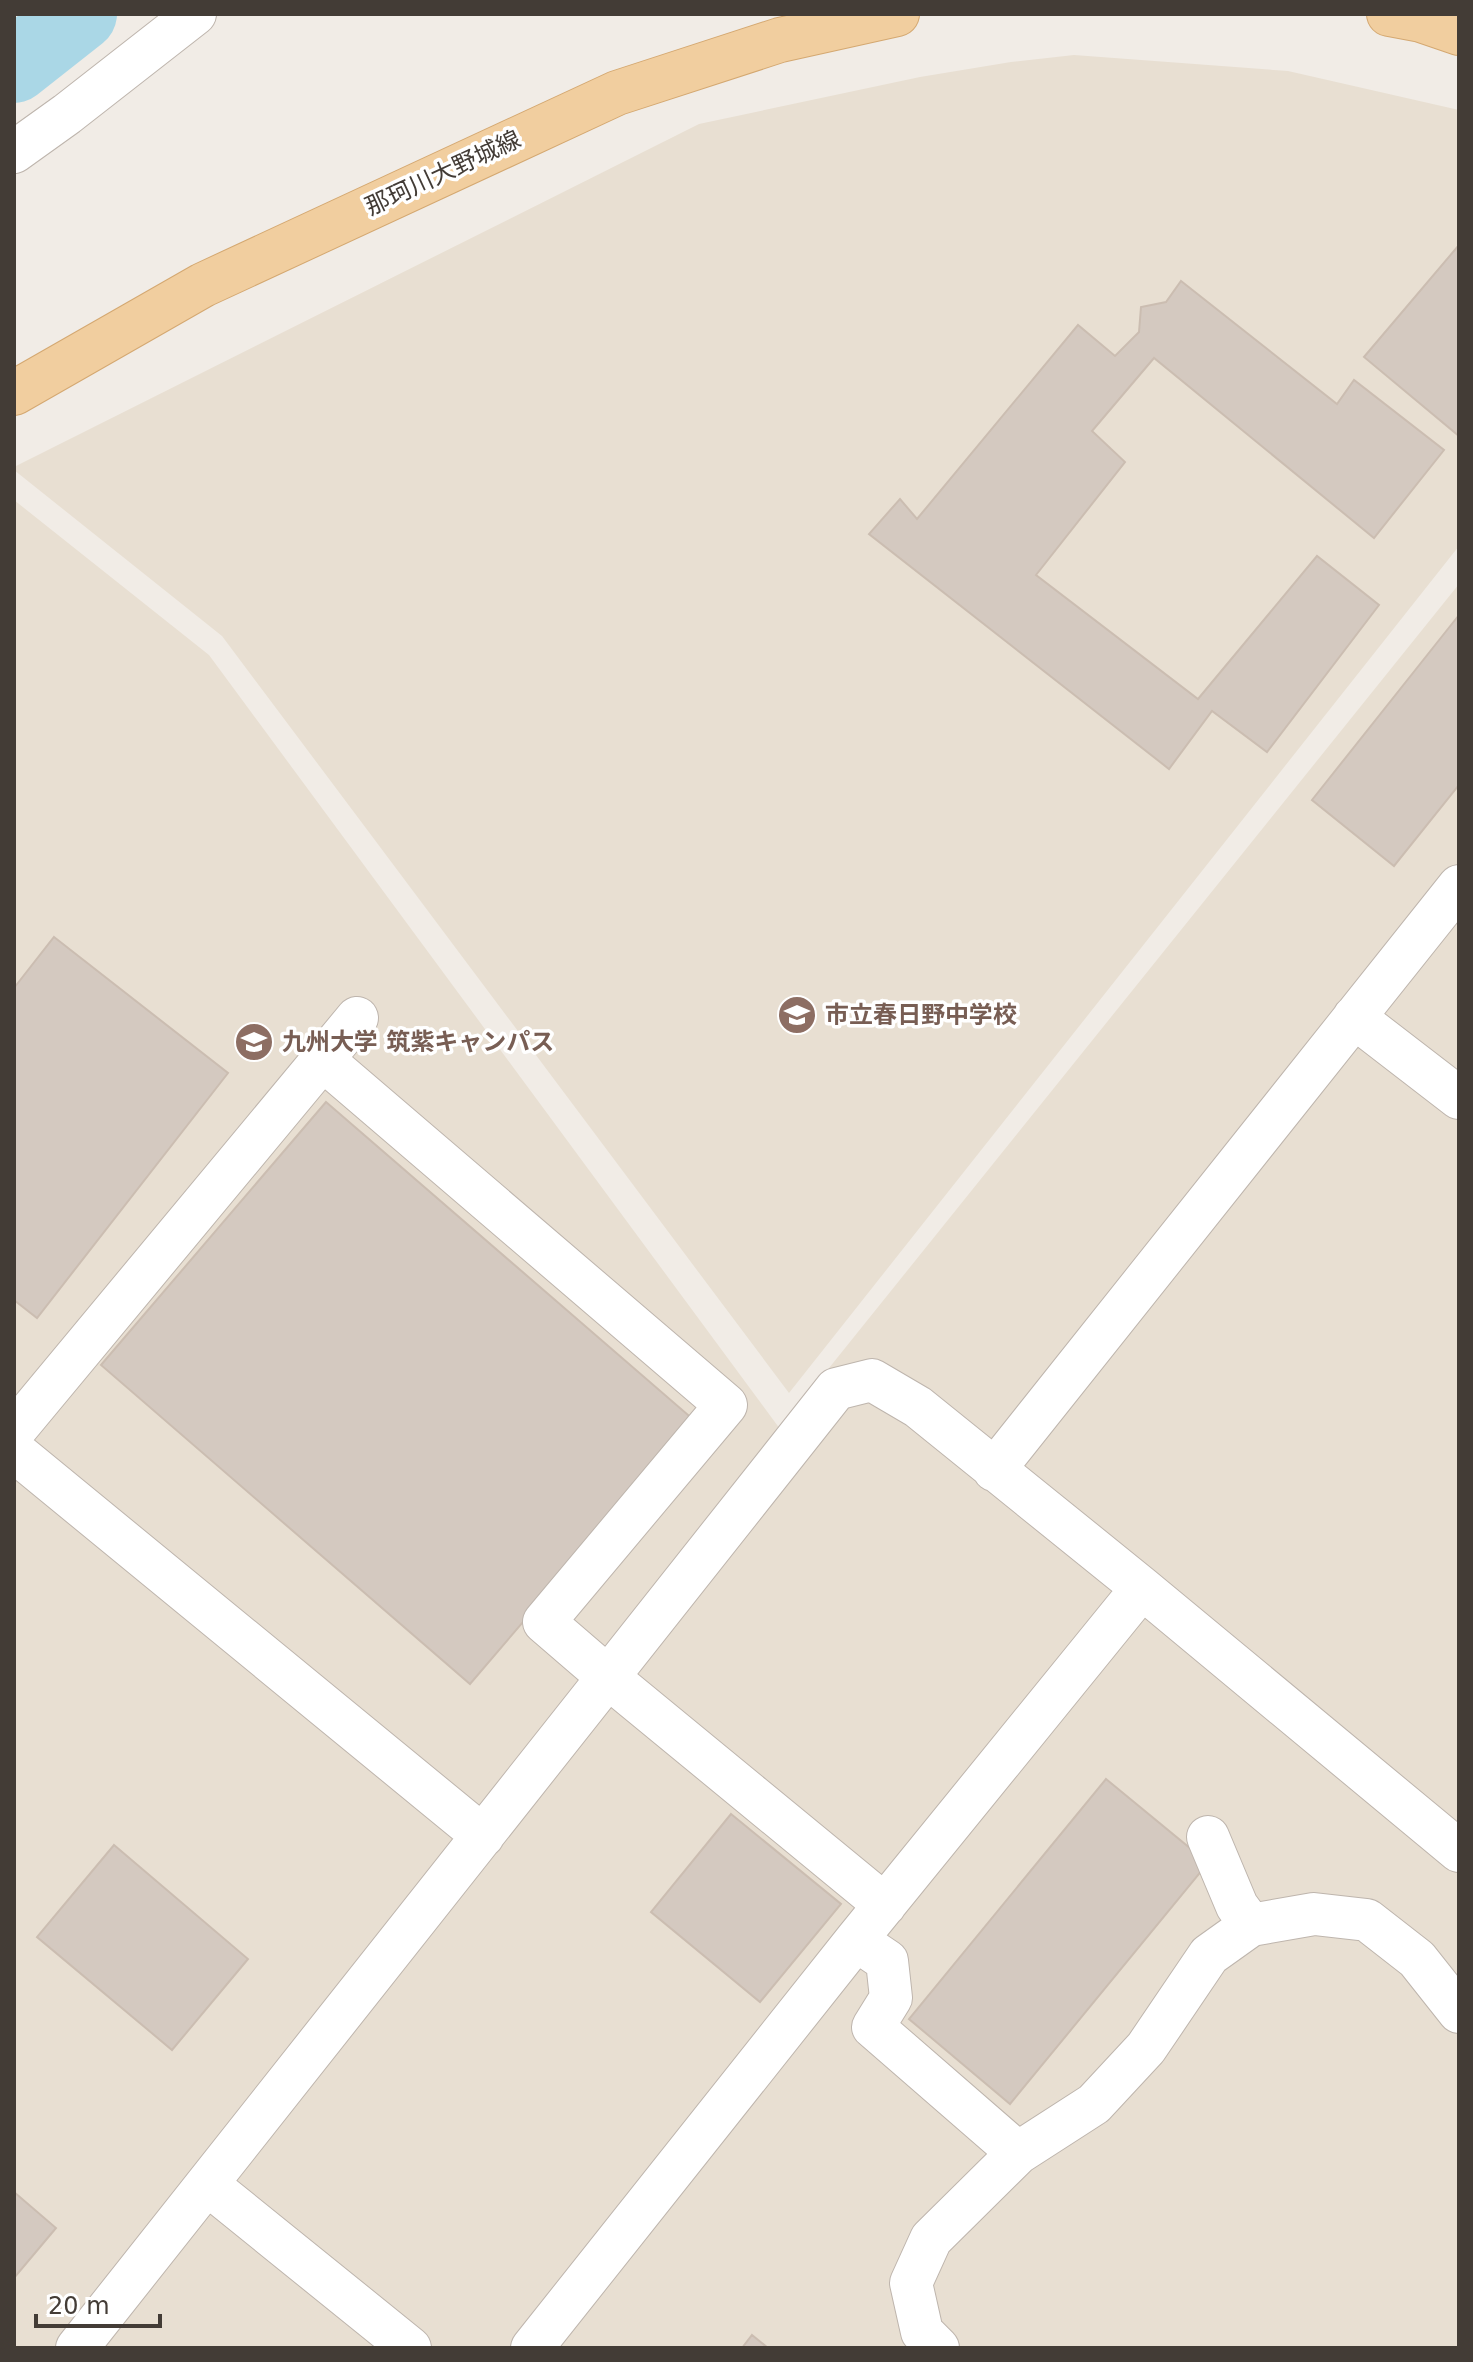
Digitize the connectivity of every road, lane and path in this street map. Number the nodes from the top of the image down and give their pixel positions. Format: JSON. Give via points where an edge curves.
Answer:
{"nodes":[{"id":1,"x":195,"y":14,"type":"edge"},
{"id":2,"x":897,"y":14,"type":"edge"},
{"id":3,"x":1389,"y":14,"type":"edge"},
{"id":4,"x":778,"y":27,"type":"edge"},
{"id":5,"x":1459,"y":33,"type":"edge"},
{"id":6,"x":14,"y":152,"type":"edge"},
{"id":7,"x":14,"y":393,"type":"edge"},
{"id":8,"x":1459,"y":886,"type":"edge"},
{"id":9,"x":1354,"y":1017,"type":"junction"},
{"id":10,"x":357,"y":1018,"type":"dead end"},
{"id":11,"x":322,"y":1059,"type":"junction"},
{"id":12,"x":1459,"y":1098,"type":"edge"},
{"id":13,"x":14,"y":1431,"type":"edge"},
{"id":14,"x":14,"y":1451,"type":"edge"},
{"id":15,"x":994,"y":1470,"type":"junction"},
{"id":16,"x":1142,"y":1588,"type":"junction"},
{"id":17,"x":609,"y":1678,"type":"junction"},
{"id":18,"x":483,"y":1836,"type":"junction"},
{"id":19,"x":1208,"y":1837,"type":"dead end"},
{"id":20,"x":1459,"y":1851,"type":"edge"},
{"id":21,"x":885,"y":1905,"type":"junction"},
{"id":22,"x":1251,"y":1925,"type":"junction"},
{"id":23,"x":856,"y":1940,"type":"junction"},
{"id":24,"x":1457,"y":2003,"type":"edge"},
{"id":25,"x":1018,"y":2153,"type":"junction"},
{"id":26,"x":207,"y":2184,"type":"junction"},
{"id":27,"x":90,"y":2343,"type":"edge"},
{"id":28,"x":410,"y":2348,"type":"edge"},
{"id":29,"x":532,"y":2348,"type":"edge"},
{"id":30,"x":938,"y":2348,"type":"edge"}],
"edges":[{"from":1,"to":6,"type":"street"},
{"from":2,"to":4,"type":"main road","name":"那珂川大野城線"},
{"from":3,"to":5,"type":"main road"},
{"from":4,"to":7,"type":"main road","name":"那珂川大野城線","via":[[617,93],[203,285]]},
{"from":8,"to":9,"type":"street"},
{"from":9,"to":12,"type":"street"},
{"from":9,"to":15,"type":"street"},
{"from":10,"to":11,"type":"street"},
{"from":11,"to":13,"type":"street"},
{"from":11,"to":17,"type":"street","via":[[726,1405],[544,1622]]},
{"from":14,"to":18,"type":"street"},
{"from":15,"to":16,"type":"street"},
{"from":15,"to":17,"type":"street","via":[[918,1407],[872,1380],[836,1389]]},
{"from":16,"to":20,"type":"street"},
{"from":16,"to":21,"type":"street"},
{"from":17,"to":18,"type":"street"},
{"from":17,"to":21,"type":"street"},
{"from":18,"to":26,"type":"street"},
{"from":19,"to":22,"type":"street","via":[[1237,1906]]},
{"from":21,"to":23,"type":"street"},
{"from":22,"to":24,"type":"street","via":[[1314,1914],[1367,1920],[1417,1959]]},
{"from":22,"to":25,"type":"street","via":[[1209,1955],[1146,2048],[1094,2104]]},
{"from":23,"to":25,"type":"street","via":[[887,1961],[891,1998],[873,2027]]},
{"from":23,"to":29,"type":"street"},
{"from":25,"to":30,"type":"street","via":[[931,2239],[911,2283],[922,2332]]},
{"from":26,"to":27,"type":"street"},
{"from":26,"to":28,"type":"street"}]}
